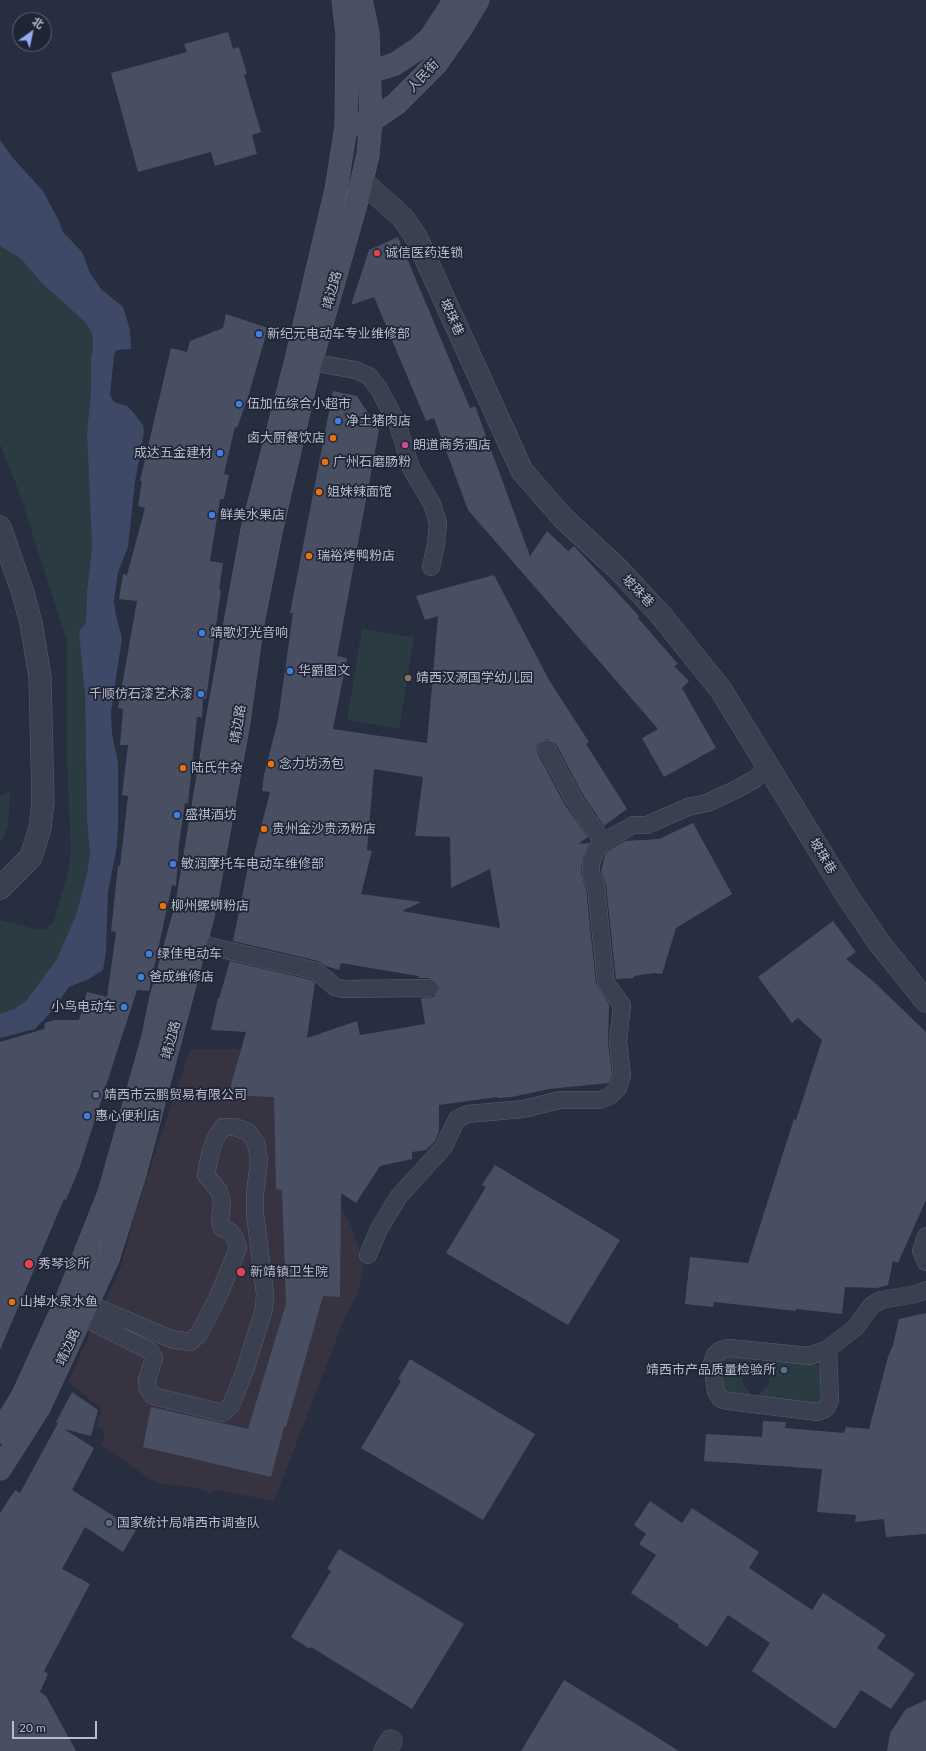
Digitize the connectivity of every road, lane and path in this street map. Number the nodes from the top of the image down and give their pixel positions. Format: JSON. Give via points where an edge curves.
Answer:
{"nodes":[{"id":1,"x":343,"y":0,"type":"edge"},
{"id":2,"x":361,"y":0,"type":"edge"},
{"id":3,"x":455,"y":0,"type":"edge"},
{"id":4,"x":478,"y":0,"type":"edge"},
{"id":5,"x":369,"y":73,"type":"junction"},
{"id":6,"x":347,"y":79,"type":"junction"},
{"id":7,"x":370,"y":120,"type":"junction"},
{"id":8,"x":346,"y":127,"type":"junction"},
{"id":9,"x":362,"y":181,"type":"junction"},
{"id":10,"x":311,"y":362,"type":"junction"},
{"id":11,"x":0,"y":527,"type":"edge"},
{"id":12,"x":432,"y":567,"type":"dead end"},
{"id":13,"x":547,"y":749,"type":"dead end"},
{"id":14,"x":769,"y":766,"type":"junction"},
{"id":15,"x":603,"y":842,"type":"junction"},
{"id":16,"x":0,"y":888,"type":"edge"},
{"id":17,"x":196,"y":943,"type":"junction"},
{"id":18,"x":429,"y":988,"type":"dead end"},
{"id":19,"x":926,"y":1001,"type":"edge"},
{"id":20,"x":926,"y":1236,"type":"edge"},
{"id":21,"x":368,"y":1255,"type":"dead end"},
{"id":22,"x":926,"y":1262,"type":"edge"},
{"id":23,"x":926,"y":1290,"type":"edge"},
{"id":24,"x":85,"y":1310,"type":"junction"},
{"id":25,"x":828,"y":1350,"type":"junction"},
{"id":26,"x":0,"y":1432,"type":"edge"},
{"id":27,"x":0,"y":1469,"type":"edge"}],
"edges":[{"from":1,"to":6,"type":"main road","name":"靖边路","via":[[347,34]]},
{"from":2,"to":5,"type":"main road","name":"靖边路","via":[[368,33]]},
{"from":3,"to":5,"type":"main road","name":"人民街","via":[[430,38],[419,48],[395,64]]},
{"from":4,"to":7,"type":"main road","name":"人民街","via":[[437,63],[396,104]]},
{"from":5,"to":6,"type":"main road","name":"人民街"},
{"from":5,"to":7,"type":"main road","name":"靖边路"},
{"from":6,"to":8,"type":"main road","name":"靖边路"},
{"from":7,"to":8,"type":"main road","name":"人民街","via":[[358,126]]},
{"from":7,"to":9,"type":"main road","name":"靖边路","via":[[368,155]]},
{"from":8,"to":26,"type":"main road","name":"靖边路","via":[[336,190],[252,530],[187,905],[153,1037],[108,1192],[90,1242],[22,1397]]},
{"from":9,"to":10,"type":"main road","name":"靖边路"},
{"from":9,"to":14,"type":"street","name":"坡珠巷","via":[[403,218],[416,237],[522,471],[563,518],[660,614],[721,690]]},
{"from":10,"to":12,"type":"lane","via":[[355,370],[369,376],[382,394],[398,425],[411,468],[432,504],[438,523]]},
{"from":10,"to":17,"type":"main road","name":"靖边路","via":[[259,591],[235,745],[205,908]]},
{"from":11,"to":16,"type":"street","via":[[23,593],[40,677],[42,802],[40,828],[31,857]]},
{"from":13,"to":15,"type":"lane","via":[[574,800]]},
{"from":14,"to":15,"type":"lane","via":[[755,779],[707,803],[688,807],[647,825],[633,825]]},
{"from":14,"to":19,"type":"street","name":"坡珠巷","via":[[848,897],[880,944]]},
{"from":15,"to":21,"type":"lane","via":[[596,850],[591,864],[591,874],[596,886],[606,983],[622,1005],[618,1042],[622,1076],[618,1088],[610,1096],[600,1100],[560,1100],[523,1109],[468,1114],[457,1119],[443,1148],[399,1196],[378,1229]]},
{"from":17,"to":18,"type":"lane","via":[[316,971],[335,987],[343,989]]},
{"from":17,"to":24,"type":"main road","name":"靖边路","via":[[135,1174],[108,1259]]},
{"from":20,"to":22,"type":"lane","via":[[921,1251]]},
{"from":23,"to":25,"type":"lane","via":[[881,1300],[871,1306],[856,1327]]},
{"from":24,"to":24,"type":"lane","via":[[150,1351],[154,1358],[147,1380],[148,1389],[153,1396],[223,1413],[230,1406],[264,1309],[265,1294],[255,1213],[259,1161],[256,1143],[248,1132],[235,1127],[223,1127],[215,1139],[210,1154],[206,1175],[218,1191],[222,1202],[222,1228],[235,1238],[238,1248],[218,1297],[199,1334],[190,1342],[171,1339]]},
{"from":24,"to":27,"type":"main road","name":"靖边路","via":[[40,1406]]},
{"from":25,"to":25,"type":"lane","via":[[830,1400],[827,1407],[818,1412],[728,1402],[721,1399],[716,1392],[712,1363],[715,1355],[721,1350],[729,1348],[810,1356]]}]}
